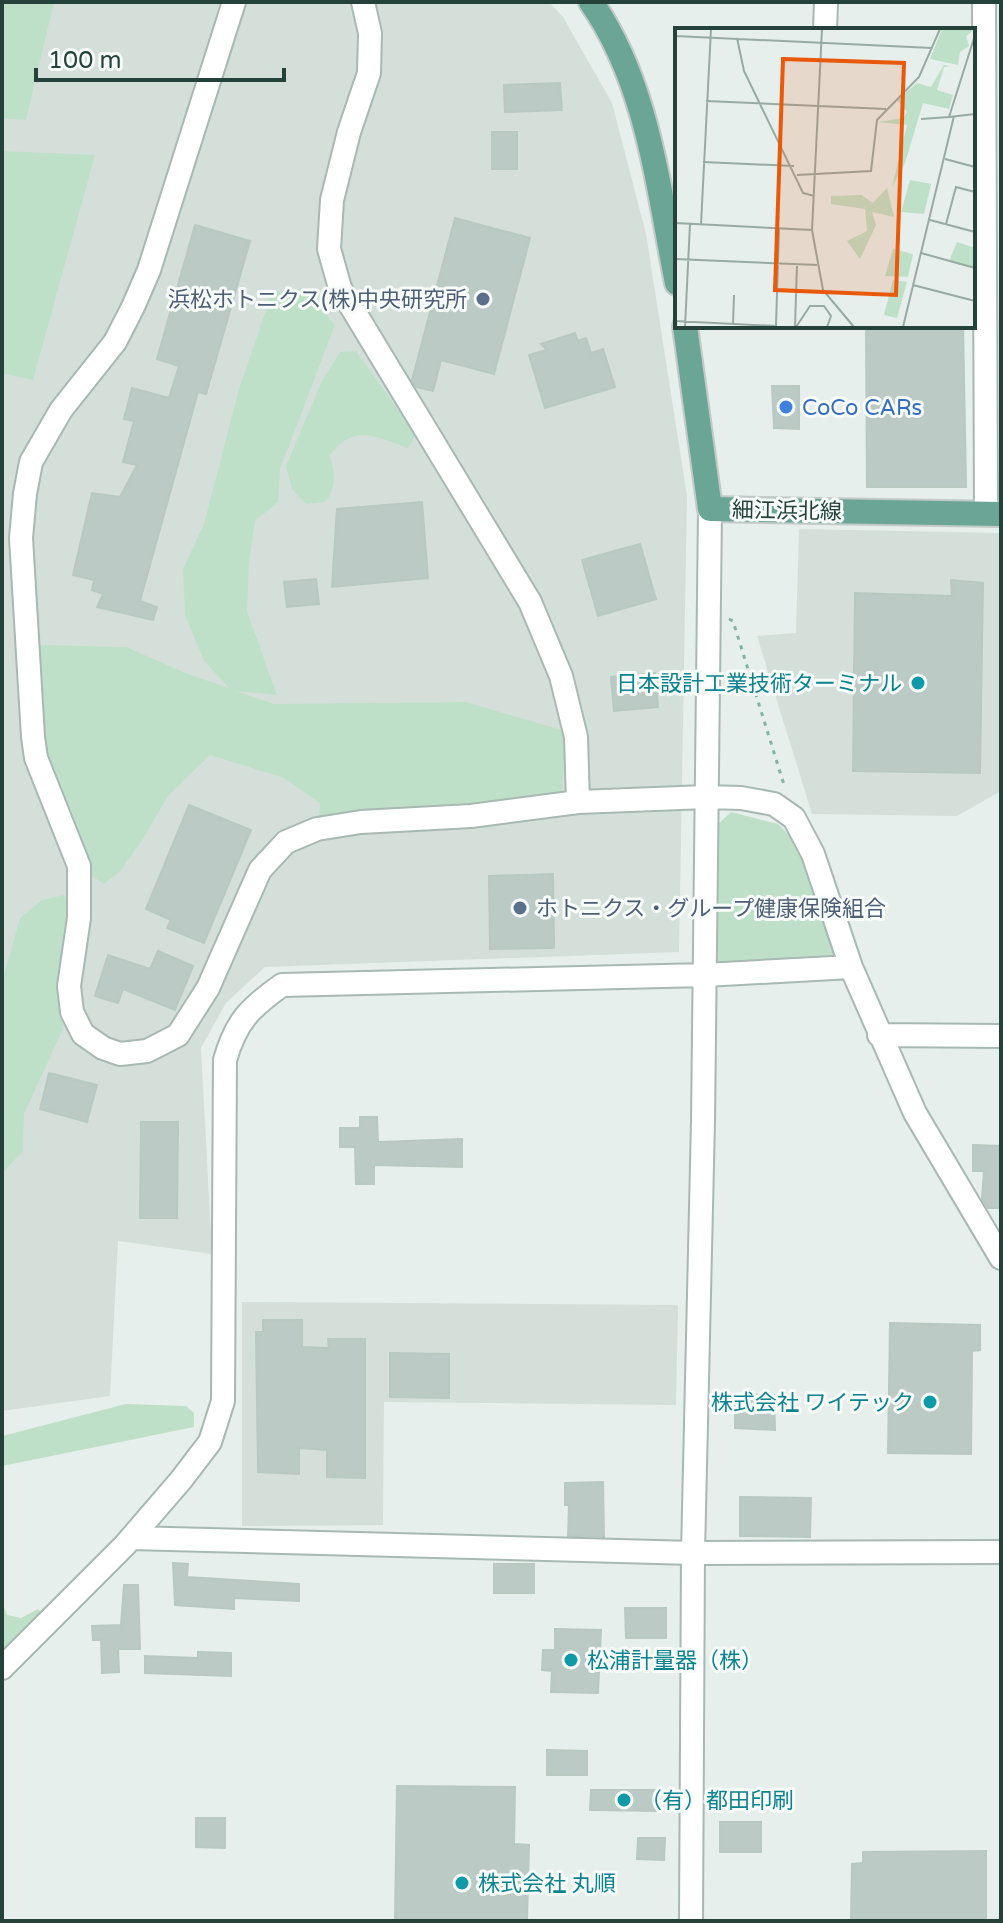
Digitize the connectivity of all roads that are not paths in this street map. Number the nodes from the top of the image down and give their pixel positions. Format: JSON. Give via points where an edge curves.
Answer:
{"nodes":[{"id":1,"x":234,"y":2,"type":"edge"},
{"id":2,"x":363,"y":2,"type":"edge"},
{"id":3,"x":591,"y":2,"type":"edge"},
{"id":4,"x":826,"y":2,"type":"edge"},
{"id":5,"x":984,"y":2,"type":"edge"},
{"id":6,"x":825,"y":28,"type":"edge"},
{"id":7,"x":671,"y":222,"type":"edge"},
{"id":8,"x":986,"y":225,"type":"edge"},
{"id":9,"x":675,"y":263,"type":"edge"},
{"id":10,"x":685,"y":328,"type":"edge"},
{"id":11,"x":710,"y":509,"type":"junction"},
{"id":12,"x":993,"y":514,"type":"edge"},
{"id":13,"x":706,"y":797,"type":"junction"},
{"id":14,"x":578,"y":802,"type":"junction"},
{"id":15,"x":851,"y":967,"type":"junction"},
{"id":16,"x":705,"y":975,"type":"junction"},
{"id":17,"x":879,"y":1035,"type":"junction"},
{"id":18,"x":1001,"y":1036,"type":"edge"},
{"id":19,"x":1001,"y":1258,"type":"edge"},
{"id":20,"x":131,"y":1538,"type":"junction"},
{"id":21,"x":1001,"y":1552,"type":"edge"},
{"id":22,"x":693,"y":1553,"type":"junction"},
{"id":23,"x":2,"y":1668,"type":"edge"},
{"id":24,"x":691,"y":1921,"type":"edge"}],
"edges":[{"from":1,"to":14,"type":"street","via":[[149,270],[115,342],[42,439],[25,494],[21,538],[36,758],[79,866],[79,918],[69,986],[72,1012],[83,1034],[120,1054],[147,1051],[178,1035],[208,988],[260,870],[286,842],[317,829]]},
{"from":2,"to":14,"type":"street","via":[[370,33],[369,73],[332,200],[329,249],[340,288],[530,602],[561,676],[576,737]]},
{"from":3,"to":7,"type":"main road","via":[[605,21],[639,100]]},
{"from":4,"to":6,"type":"street"},
{"from":5,"to":8,"type":"street"},
{"from":7,"to":9,"type":"main road"},
{"from":8,"to":12,"type":"street"},
{"from":10,"to":11,"type":"main road","name":"細江浜北線"},
{"from":11,"to":12,"type":"main road","name":"細江浜北線"},
{"from":11,"to":13,"type":"street"},
{"from":13,"to":14,"type":"street"},
{"from":13,"to":15,"type":"street","via":[[774,804],[794,818],[813,854]]},
{"from":13,"to":16,"type":"street"},
{"from":15,"to":16,"type":"street"},
{"from":15,"to":17,"type":"street"},
{"from":16,"to":20,"type":"street","via":[[282,985],[243,1018],[225,1060],[219,1420],[210,1442]]},
{"from":16,"to":22,"type":"street"},
{"from":17,"to":18,"type":"street"},
{"from":17,"to":19,"type":"street","via":[[915,1113]]},
{"from":20,"to":22,"type":"street"},
{"from":20,"to":23,"type":"street"},
{"from":21,"to":22,"type":"street"},
{"from":22,"to":24,"type":"street"}]}
